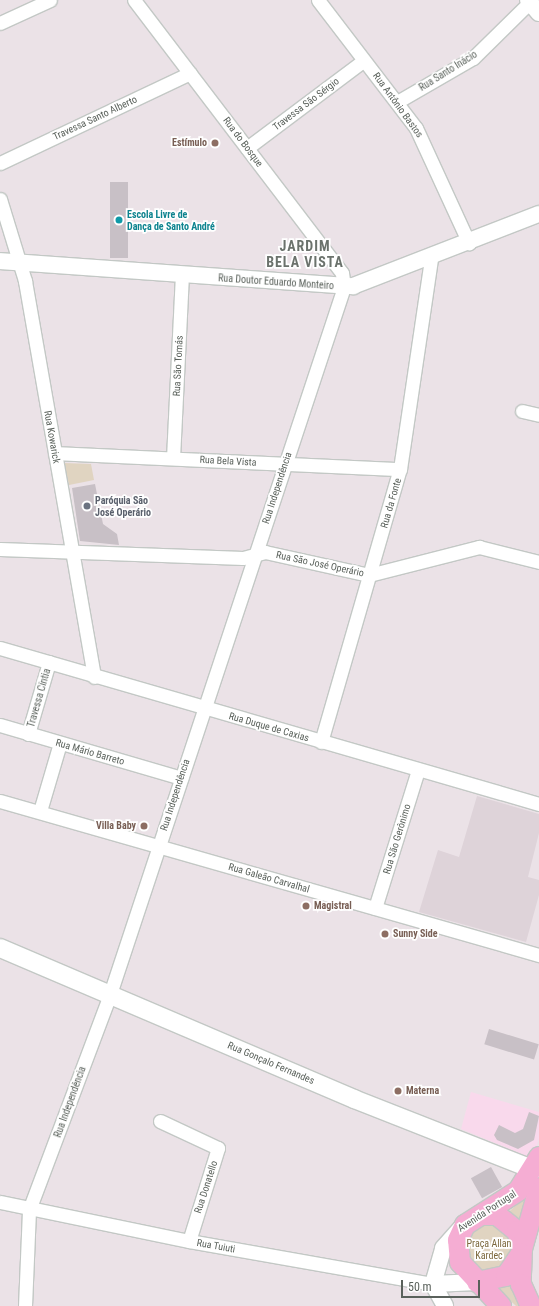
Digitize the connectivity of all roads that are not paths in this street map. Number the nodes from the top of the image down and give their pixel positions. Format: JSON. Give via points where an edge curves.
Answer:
{"nodes":[{"id":1,"x":50,"y":0,"type":"edge"},
{"id":2,"x":134,"y":0,"type":"edge"},
{"id":3,"x":318,"y":0,"type":"edge"},
{"id":4,"x":532,"y":5,"type":"edge"},
{"id":5,"x":0,"y":23,"type":"edge"},
{"id":6,"x":364,"y":60,"type":"junction"},
{"id":7,"x":190,"y":73,"type":"junction"},
{"id":8,"x":397,"y":102,"type":"junction"},
{"id":9,"x":247,"y":148,"type":"junction"},
{"id":10,"x":0,"y":162,"type":"edge"},
{"id":11,"x":0,"y":199,"type":"edge"},
{"id":12,"x":539,"y":214,"type":"edge"},
{"id":13,"x":469,"y":242,"type":"junction"},
{"id":14,"x":431,"y":258,"type":"junction"},
{"id":15,"x":0,"y":261,"type":"edge"},
{"id":16,"x":21,"y":263,"type":"junction"},
{"id":17,"x":182,"y":275,"type":"junction"},
{"id":18,"x":344,"y":287,"type":"junction"},
{"id":19,"x":522,"y":411,"type":"dead end"},
{"id":20,"x":539,"y":414,"type":"edge"},
{"id":21,"x":55,"y":454,"type":"junction"},
{"id":22,"x":173,"y":458,"type":"junction"},
{"id":23,"x":284,"y":464,"type":"junction"},
{"id":24,"x":400,"y":470,"type":"junction"},
{"id":25,"x":0,"y":549,"type":"edge"},
{"id":26,"x":72,"y":552,"type":"junction"},
{"id":27,"x":255,"y":555,"type":"junction"},
{"id":28,"x":539,"y":562,"type":"edge"},
{"id":29,"x":369,"y":575,"type":"junction"},
{"id":30,"x":0,"y":648,"type":"edge"},
{"id":31,"x":49,"y":662,"type":"junction"},
{"id":32,"x":94,"y":677,"type":"junction"},
{"id":33,"x":204,"y":708,"type":"junction"},
{"id":34,"x":0,"y":725,"type":"edge"},
{"id":35,"x":28,"y":734,"type":"junction"},
{"id":36,"x":321,"y":742,"type":"junction"},
{"id":37,"x":60,"y":743,"type":"junction"},
{"id":38,"x":418,"y":770,"type":"junction"},
{"id":39,"x":181,"y":778,"type":"junction"},
{"id":40,"x":0,"y":800,"type":"edge"},
{"id":41,"x":539,"y":804,"type":"edge"},
{"id":42,"x":40,"y":811,"type":"junction"},
{"id":43,"x":159,"y":847,"type":"junction"},
{"id":44,"x":375,"y":908,"type":"junction"},
{"id":45,"x":3,"y":950,"type":"edge"},
{"id":46,"x":539,"y":955,"type":"edge"},
{"id":47,"x":110,"y":994,"type":"junction"},
{"id":48,"x":160,"y":1121,"type":"dead end"},
{"id":49,"x":538,"y":1177,"type":"edge"},
{"id":50,"x":0,"y":1202,"type":"edge"},
{"id":51,"x":29,"y":1210,"type":"junction"},
{"id":52,"x":473,"y":1220,"type":"junction"},
{"id":53,"x":189,"y":1241,"type":"junction"},
{"id":54,"x":521,"y":1254,"type":"junction"},
{"id":55,"x":468,"y":1283,"type":"junction"},
{"id":56,"x":433,"y":1284,"type":"junction"},
{"id":57,"x":25,"y":1306,"type":"edge"},
{"id":58,"x":445,"y":1306,"type":"edge"},
{"id":59,"x":452,"y":1306,"type":"edge"},
{"id":60,"x":501,"y":1306,"type":"edge"},
{"id":61,"x":531,"y":1306,"type":"edge"}],
"edges":[{"from":1,"to":5,"type":"street"},
{"from":2,"to":7,"type":"street","name":"Rua do Bosque"},
{"from":3,"to":6,"type":"street","name":"Rua Antônio Bastos"},
{"from":4,"to":8,"type":"street","name":"Rua Santo Inácio","via":[[473,58]]},
{"from":6,"to":8,"type":"street","name":"Rua Antônio Bastos"},
{"from":6,"to":9,"type":"street","name":"Travessa São Sérgio"},
{"from":7,"to":9,"type":"street","name":"Rua do Bosque"},
{"from":7,"to":10,"type":"street","name":"Travessa Santo Alberto"},
{"from":8,"to":13,"type":"street","name":"Rua Antônio Bastos","via":[[422,137]]},
{"from":9,"to":18,"type":"street","name":"Rua do Bosque","via":[[342,273]]},
{"from":11,"to":16,"type":"street","name":"Rua Kowarick"},
{"from":12,"to":13,"type":"street","name":"Rua Doutor Eduardo Monteiro"},
{"from":13,"to":14,"type":"street","name":"Rua Doutor Eduardo Monteiro"},
{"from":14,"to":18,"type":"street","name":"Rua Doutor Eduardo Monteiro","via":[[361,285]]},
{"from":14,"to":24,"type":"street","name":"Rua da Fonte"},
{"from":15,"to":16,"type":"street","name":"Rua Doutor Eduardo Monteiro"},
{"from":16,"to":17,"type":"street","name":"Rua Doutor Eduardo Monteiro"},
{"from":16,"to":21,"type":"street","name":"Rua Kowarick"},
{"from":17,"to":18,"type":"street","name":"Rua Doutor Eduardo Monteiro"},
{"from":17,"to":22,"type":"street","name":"Rua São Tomás"},
{"from":18,"to":23,"type":"street","name":"Rua Independência"},
{"from":19,"to":20,"type":"street"},
{"from":21,"to":22,"type":"street","name":"Rua Bela Vista"},
{"from":21,"to":26,"type":"street","name":"Rua Kowarick"},
{"from":22,"to":23,"type":"street","name":"Rua Bela Vista"},
{"from":23,"to":24,"type":"street","name":"Rua Bela Vista"},
{"from":23,"to":27,"type":"street","name":"Rua Independência"},
{"from":24,"to":29,"type":"street","name":"Rua da Fonte"},
{"from":25,"to":26,"type":"street","name":"Rua São José Operário"},
{"from":26,"to":27,"type":"street","name":"Rua São José Operário","via":[[243,558]]},
{"from":26,"to":32,"type":"street","name":"Rua Kowarick"},
{"from":27,"to":29,"type":"street","name":"Rua São José Operário","via":[[265,552]]},
{"from":27,"to":33,"type":"street","name":"Rua Independência"},
{"from":28,"to":29,"type":"street","name":"Rua São José Operário","via":[[479,547]]},
{"from":29,"to":36,"type":"street","name":"Rua da Fonte"},
{"from":30,"to":31,"type":"street","name":"Rua Duque de Caxias"},
{"from":31,"to":32,"type":"street","name":"Rua Duque de Caxias"},
{"from":31,"to":35,"type":"street","name":"Travessa Cíntia"},
{"from":32,"to":33,"type":"street","name":"Rua Duque de Caxias"},
{"from":33,"to":36,"type":"street","name":"Rua Duque de Caxias"},
{"from":33,"to":39,"type":"street","name":"Rua Independência"},
{"from":34,"to":35,"type":"street","name":"Rua Mário Barreto"},
{"from":35,"to":37,"type":"street","name":"Rua Mário Barreto"},
{"from":36,"to":38,"type":"street","name":"Rua Duque de Caxias"},
{"from":37,"to":39,"type":"street","name":"Rua Mário Barreto"},
{"from":37,"to":42,"type":"street"},
{"from":38,"to":41,"type":"street","name":"Rua Duque de Caxias"},
{"from":38,"to":44,"type":"street","name":"Rua São Gerônimo"},
{"from":39,"to":43,"type":"street","name":"Rua Independência"},
{"from":40,"to":42,"type":"street","name":"Rua Galeão Carvalhal"},
{"from":42,"to":43,"type":"street","name":"Rua Galeão Carvalhal"},
{"from":43,"to":44,"type":"street","name":"Rua Galeão Carvalhal"},
{"from":43,"to":47,"type":"street","name":"Rua Independência"},
{"from":44,"to":46,"type":"street","name":"Rua Galeão Carvalhal"},
{"from":45,"to":47,"type":"main road","name":"Rua Gonçalo Fernandes"},
{"from":47,"to":49,"type":"main road","name":"Rua Gonçalo Fernandes"},
{"from":47,"to":51,"type":"street","name":"Rua Independência"},
{"from":48,"to":53,"type":"street","name":"Rua Donatello","via":[[218,1148]]},
{"from":49,"to":52,"type":"main road","name":"Avenida Portugal"},
{"from":49,"to":54,"type":"main road"},
{"from":50,"to":51,"type":"street","name":"Rua Tuiuti"},
{"from":51,"to":53,"type":"street","name":"Rua Tuiuti"},
{"from":51,"to":57,"type":"street","name":"Rua Independência"},
{"from":52,"to":54,"type":"main road","via":[[497,1215],[511,1223],[519,1235]]},
{"from":52,"to":55,"type":"main road","via":[[458,1240],[458,1256]]},
{"from":52,"to":56,"type":"street","name":"Avenida Portugal","via":[[442,1248]]},
{"from":53,"to":56,"type":"street","name":"Rua Tuiuti"},
{"from":54,"to":55,"type":"main road","via":[[506,1276]]},
{"from":54,"to":61,"type":"main road","via":[[521,1284]]},
{"from":55,"to":56,"type":"street"},
{"from":55,"to":59,"type":"street"},
{"from":55,"to":60,"type":"main road"},
{"from":56,"to":58,"type":"street"}]}
